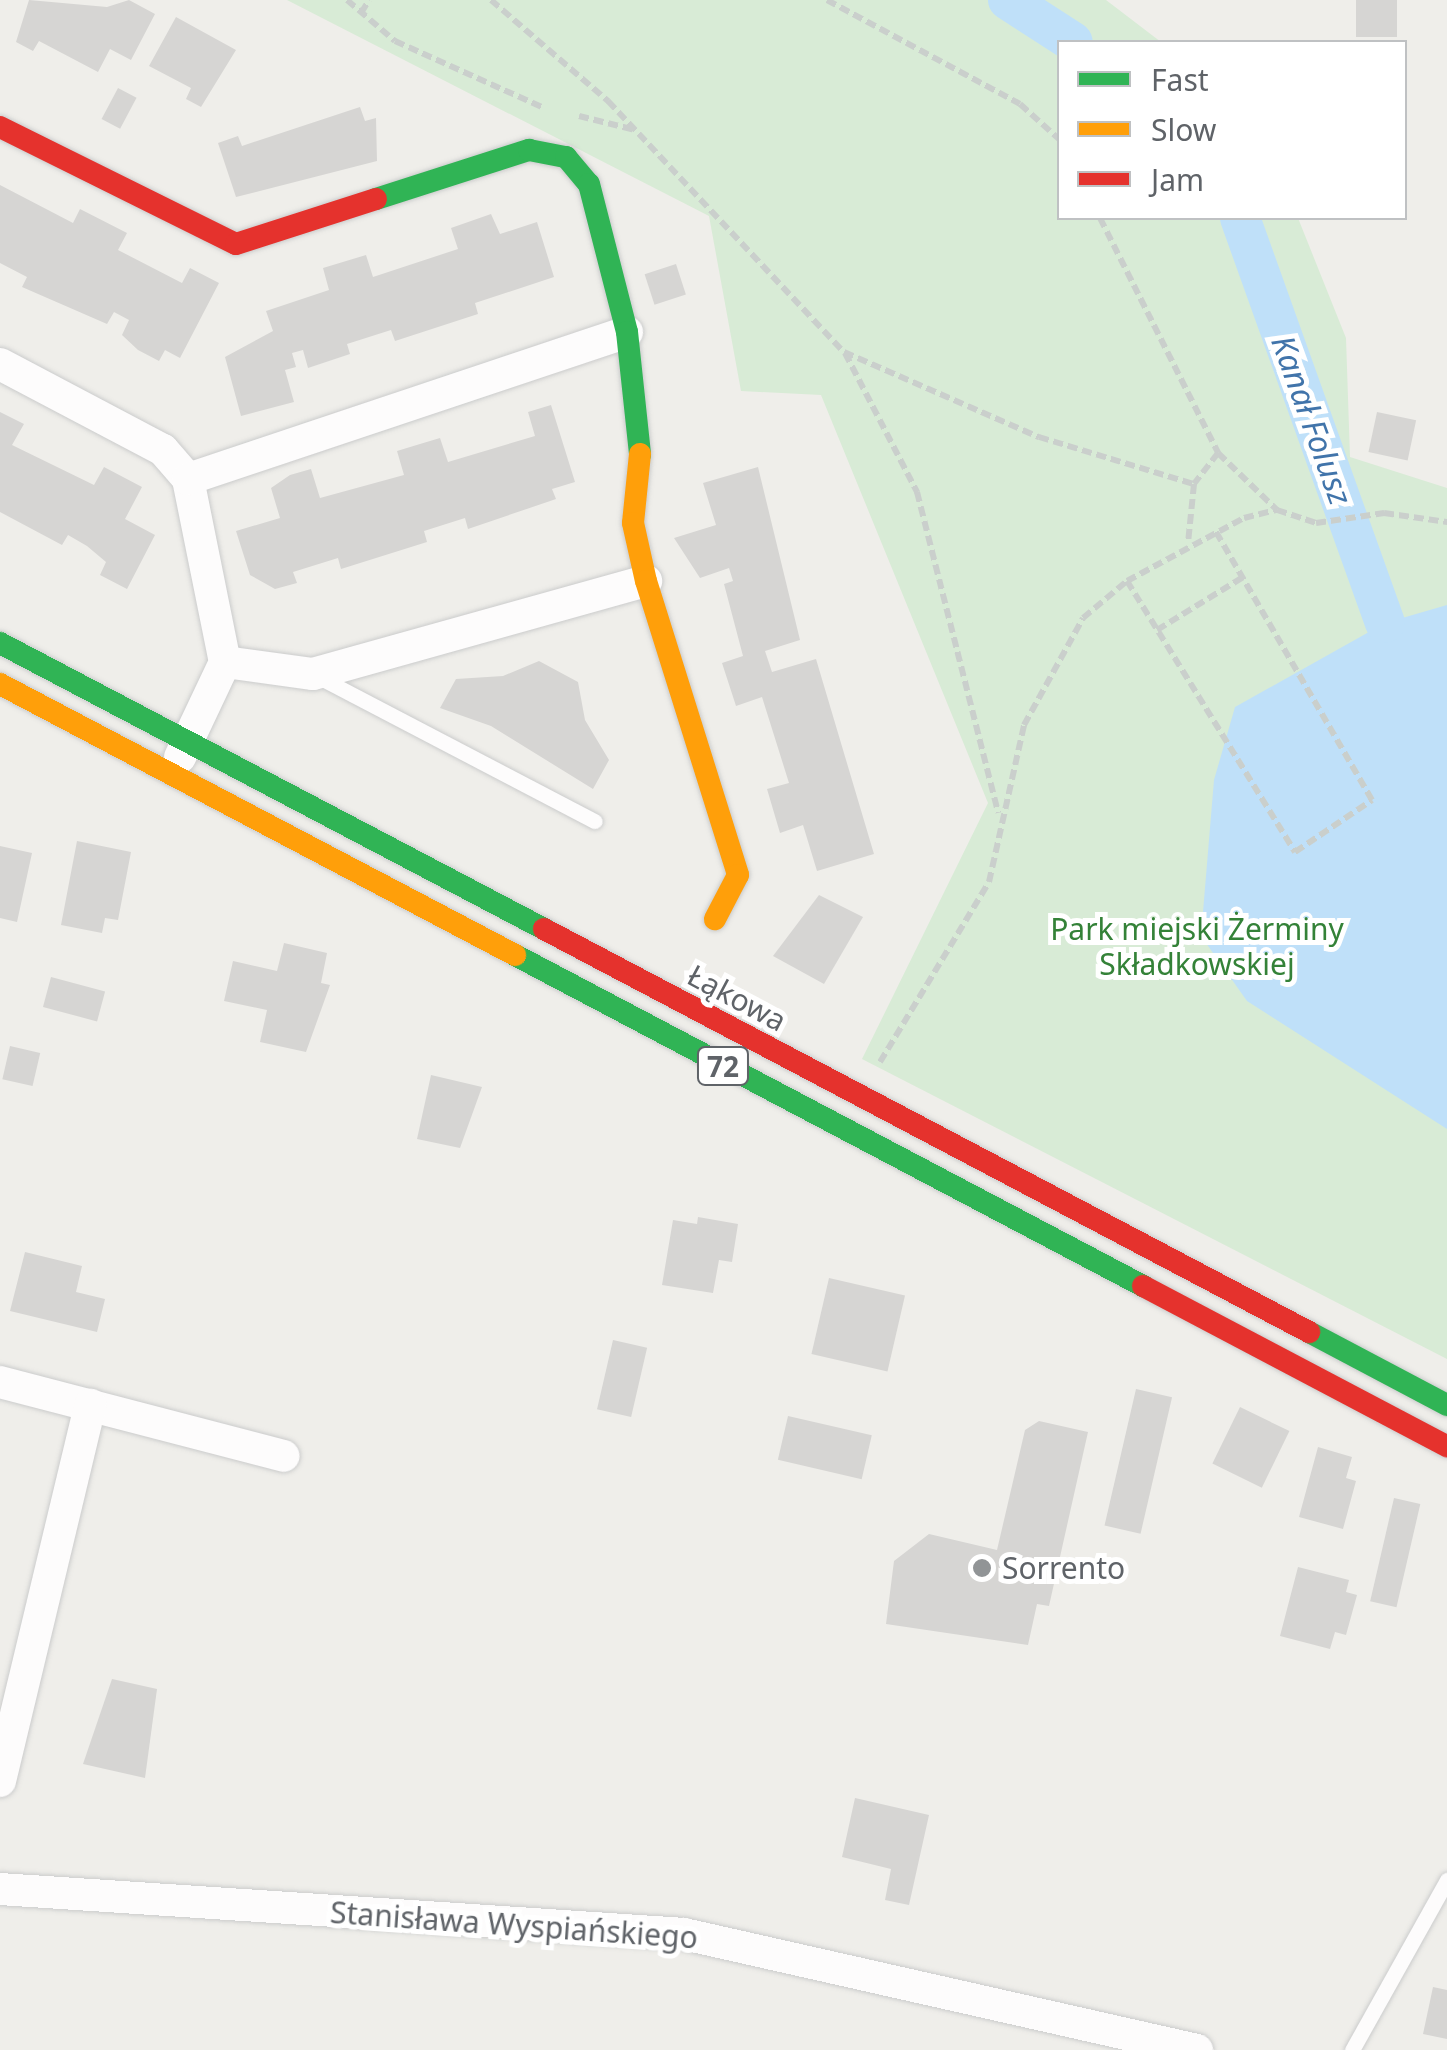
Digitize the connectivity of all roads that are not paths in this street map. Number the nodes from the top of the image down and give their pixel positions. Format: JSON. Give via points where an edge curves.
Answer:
{"nodes":[{"id":1,"x":0,"y":127,"type":"edge"},
{"id":2,"x":627,"y":332,"type":"junction"},
{"id":3,"x":0,"y":364,"type":"edge"},
{"id":4,"x":188,"y":479,"type":"junction"},
{"id":5,"x":646,"y":581,"type":"junction"},
{"id":6,"x":0,"y":644,"type":"edge"},
{"id":7,"x":226,"y":662,"type":"junction"},
{"id":8,"x":313,"y":674,"type":"junction"},
{"id":9,"x":0,"y":684,"type":"edge"},
{"id":10,"x":188,"y":743,"type":"junction"},
{"id":11,"x":171,"y":775,"type":"junction"},
{"id":12,"x":595,"y":821,"type":"dead end"},
{"id":13,"x":715,"y":920,"type":"dead end"},
{"id":14,"x":0,"y":1382,"type":"edge"},
{"id":15,"x":90,"y":1404,"type":"junction"},
{"id":16,"x":1447,"y":1405,"type":"edge"},
{"id":17,"x":1447,"y":1446,"type":"edge"},
{"id":18,"x":284,"y":1456,"type":"dead end"},
{"id":19,"x":0,"y":1781,"type":"edge"},
{"id":20,"x":1447,"y":1880,"type":"edge"},
{"id":21,"x":0,"y":1889,"type":"edge"},
{"id":22,"x":1198,"y":2050,"type":"edge"},
{"id":23,"x":1352,"y":2050,"type":"edge"}],
"edges":[{"from":1,"to":2,"type":"main road","via":[[236,244],[529,150],[566,157],[589,184]]},
{"from":2,"to":4,"type":"street"},
{"from":2,"to":5,"type":"main road","via":[[640,453],[633,522]]},
{"from":3,"to":4,"type":"street","via":[[163,450]]},
{"from":4,"to":7,"type":"street"},
{"from":5,"to":8,"type":"street"},
{"from":5,"to":13,"type":"main road","via":[[738,875]]},
{"from":6,"to":10,"type":"main road","name":"Łąkowa","number":"72"},
{"from":7,"to":8,"type":"street"},
{"from":7,"to":10,"type":"street"},
{"from":8,"to":12,"type":"lane"},
{"from":9,"to":11,"type":"main road","number":"72"},
{"from":10,"to":11,"type":"street"},
{"from":10,"to":16,"type":"main road","name":"Łąkowa","number":"72"},
{"from":11,"to":17,"type":"main road","number":"72"},
{"from":14,"to":15,"type":"street"},
{"from":15,"to":18,"type":"street"},
{"from":15,"to":19,"type":"street"},
{"from":20,"to":23,"type":"lane"},
{"from":21,"to":22,"type":"street","name":"Stanisława Wyspiańskiego","via":[[684,1934]]}]}
